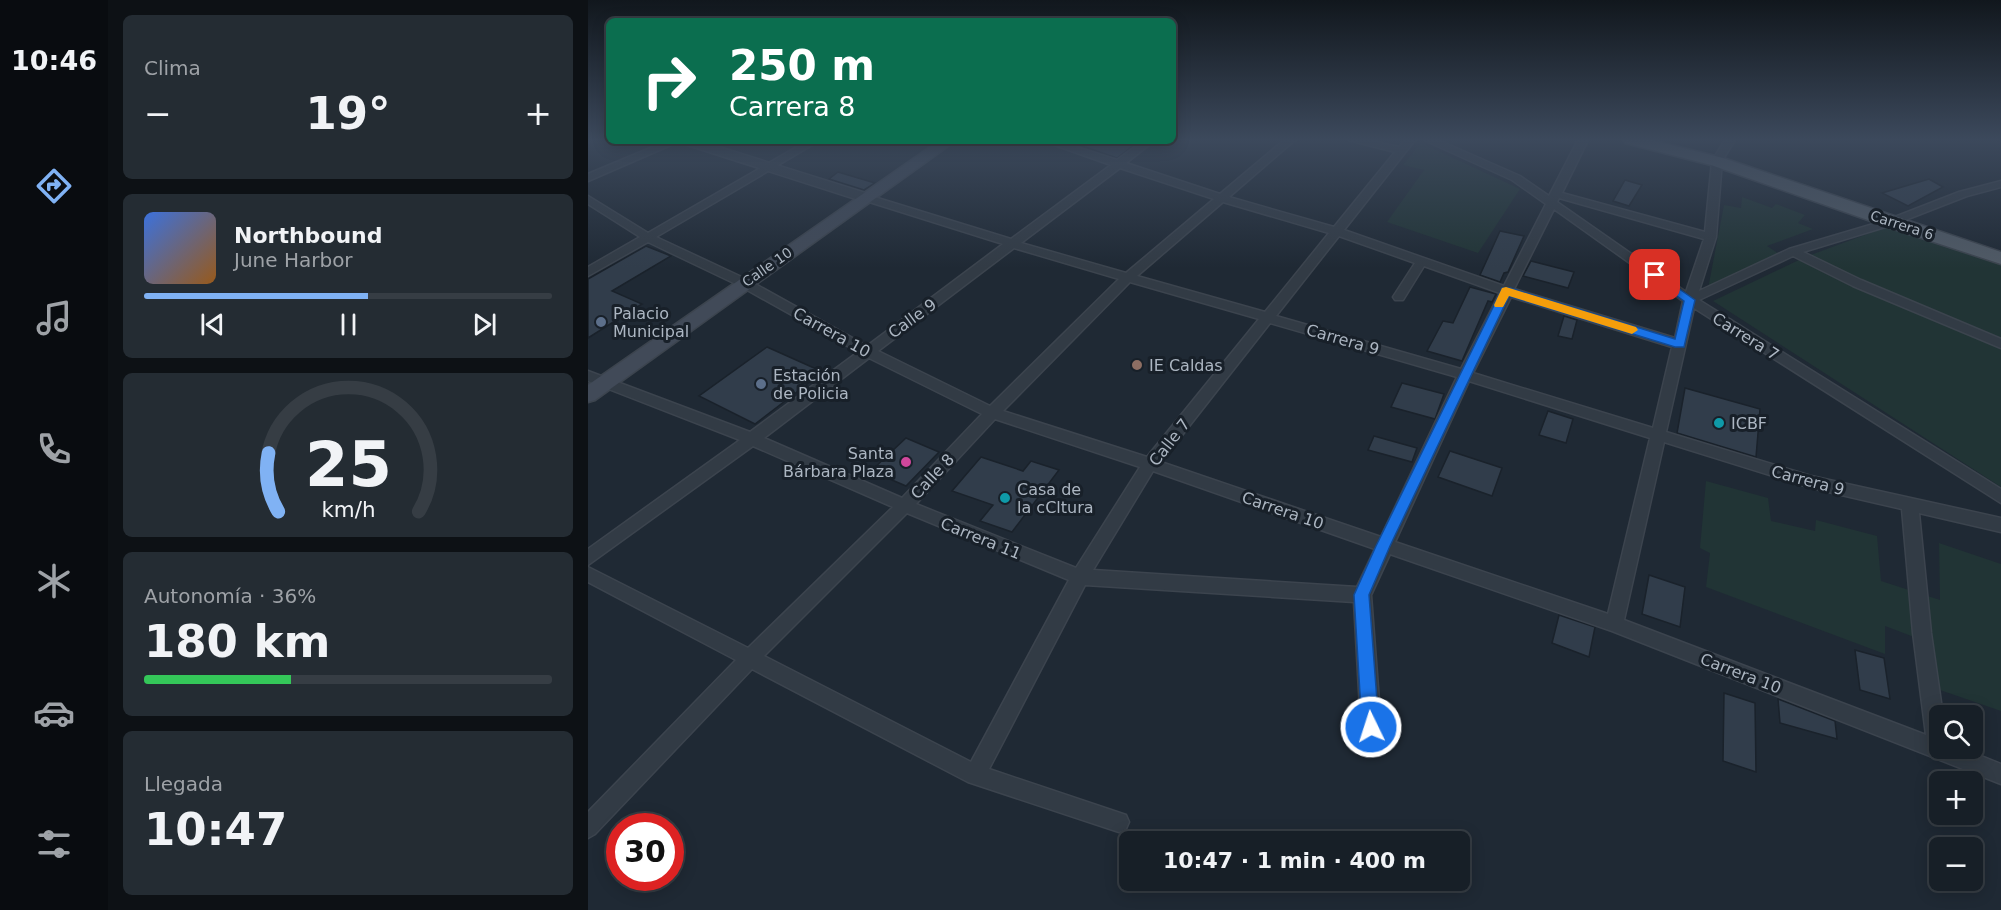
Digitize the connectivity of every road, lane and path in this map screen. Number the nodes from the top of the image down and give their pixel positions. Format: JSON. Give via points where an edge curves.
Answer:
{"nodes":[{"id":1,"x":743,"y":182,"type":"edge"},
{"id":2,"x":816,"y":182,"type":"edge"},
{"id":3,"x":889,"y":182,"type":"edge"},
{"id":4,"x":1094,"y":182,"type":"edge"},
{"id":5,"x":1176,"y":182,"type":"edge"},
{"id":6,"x":1240,"y":182,"type":"edge"},
{"id":7,"x":1377,"y":182,"type":"edge"},
{"id":8,"x":1524,"y":182,"type":"edge"},
{"id":9,"x":1561,"y":182,"type":"edge"},
{"id":10,"x":1715,"y":182,"type":"edge"},
{"id":11,"x":1778,"y":182,"type":"edge"},
{"id":12,"x":2001,"y":184,"type":"edge"},
{"id":13,"x":867,"y":198,"type":"junction"},
{"id":14,"x":1222,"y":198,"type":"junction"},
{"id":15,"x":1554,"y":198,"type":"junction"},
{"id":16,"x":588,"y":199,"type":"edge"},
{"id":17,"x":1891,"y":222,"type":"junction"},
{"id":18,"x":1338,"y":232,"type":"junction"},
{"id":19,"x":647,"y":237,"type":"junction"},
{"id":20,"x":1710,"y":237,"type":"junction"},
{"id":21,"x":1014,"y":244,"type":"junction"},
{"id":22,"x":1793,"y":251,"type":"junction"},
{"id":23,"x":2001,"y":258,"type":"edge"},
{"id":24,"x":1422,"y":261,"type":"junction"},
{"id":25,"x":588,"y":272,"type":"edge"},
{"id":26,"x":1128,"y":277,"type":"junction"},
{"id":27,"x":744,"y":283,"type":"junction"},
{"id":28,"x":1506,"y":291,"type":"junction"},
{"id":29,"x":1399,"y":297,"type":"dead end"},
{"id":30,"x":1690,"y":300,"type":"junction"},
{"id":31,"x":1269,"y":317,"type":"junction"},
{"id":32,"x":1679,"y":344,"type":"junction"},
{"id":33,"x":2001,"y":344,"type":"edge"},
{"id":34,"x":866,"y":351,"type":"junction"},
{"id":35,"x":1464,"y":375,"type":"junction"},
{"id":36,"x":588,"y":376,"type":"edge"},
{"id":37,"x":605,"y":382,"type":"junction"},
{"id":38,"x":588,"y":395,"type":"edge"},
{"id":39,"x":992,"y":413,"type":"junction"},
{"id":40,"x":1658,"y":436,"type":"junction"},
{"id":41,"x":752,"y":439,"type":"junction"},
{"id":42,"x":1150,"y":464,"type":"junction"},
{"id":43,"x":2001,"y":497,"type":"edge"},
{"id":44,"x":904,"y":506,"type":"junction"},
{"id":45,"x":1910,"y":506,"type":"junction"},
{"id":46,"x":2001,"y":525,"type":"edge"},
{"id":47,"x":1383,"y":546,"type":"junction"},
{"id":48,"x":588,"y":558,"type":"edge"},
{"id":49,"x":588,"y":574,"type":"edge"},
{"id":50,"x":1080,"y":577,"type":"junction"},
{"id":51,"x":1362,"y":595,"type":"junction"},
{"id":52,"x":1614,"y":624,"type":"junction"},
{"id":53,"x":751,"y":657,"type":"junction"},
{"id":54,"x":1932,"y":705,"type":"edge"},
{"id":55,"x":1371,"y":727,"type":"dead end"},
{"id":56,"x":1929,"y":746,"type":"edge"},
{"id":57,"x":1962,"y":759,"type":"edge"},
{"id":58,"x":2001,"y":774,"type":"edge"},
{"id":59,"x":975,"y":775,"type":"junction"},
{"id":60,"x":1119,"y":822,"type":"dead end"},
{"id":61,"x":588,"y":827,"type":"edge"}],
"edges":[{"from":1,"to":19,"type":"street"},
{"from":2,"to":13,"type":"street","name":"Carrera 9"},
{"from":3,"to":13,"type":"main road","name":"Calle 10"},
{"from":4,"to":21,"type":"street","name":"Calle 9"},
{"from":5,"to":14,"type":"street"},
{"from":6,"to":14,"type":"street","name":"Calle 8"},
{"from":7,"to":18,"type":"street","name":"Calle 7"},
{"from":8,"to":15,"type":"street","name":"Carrera 7"},
{"from":9,"to":15,"type":"street"},
{"from":10,"to":20,"type":"street"},
{"from":11,"to":17,"type":"main road","name":"Carrera 6"},
{"from":12,"to":17,"type":"street"},
{"from":13,"to":21,"type":"street","name":"Carrera 9"},
{"from":13,"to":27,"type":"main road","name":"Calle 10"},
{"from":14,"to":18,"type":"street"},
{"from":14,"to":26,"type":"street","name":"Calle 8"},
{"from":15,"to":20,"type":"street"},
{"from":15,"to":28,"type":"street"},
{"from":15,"to":30,"type":"street","name":"Carrera 7"},
{"from":16,"to":19,"type":"street","name":"Carrera 10"},
{"from":17,"to":22,"type":"street"},
{"from":17,"to":23,"type":"main road","name":"Carrera 6"},
{"from":18,"to":24,"type":"street"},
{"from":18,"to":31,"type":"street","name":"Calle 7"},
{"from":19,"to":25,"type":"street"},
{"from":19,"to":27,"type":"street","name":"Carrera 10"},
{"from":20,"to":30,"type":"street"},
{"from":21,"to":26,"type":"street","name":"Carrera 9"},
{"from":21,"to":34,"type":"street","name":"Calle 9"},
{"from":22,"to":30,"type":"street"},
{"from":22,"to":33,"type":"street","via":[[1857,283]]},
{"from":24,"to":28,"type":"street"},
{"from":24,"to":29,"type":"street"},
{"from":26,"to":31,"type":"street","name":"Carrera 9"},
{"from":26,"to":39,"type":"street","name":"Calle 8"},
{"from":27,"to":34,"type":"street","name":"Carrera 10"},
{"from":27,"to":37,"type":"main road","name":"Calle 10"},
{"from":28,"to":32,"type":"street"},
{"from":28,"to":35,"type":"street"},
{"from":30,"to":32,"type":"street"},
{"from":30,"to":43,"type":"street","name":"Carrera 7"},
{"from":31,"to":35,"type":"street","name":"Carrera 9"},
{"from":31,"to":42,"type":"street","name":"Calle 7"},
{"from":32,"to":40,"type":"street"},
{"from":34,"to":39,"type":"street","name":"Carrera 10"},
{"from":34,"to":41,"type":"street","name":"Calle 9"},
{"from":35,"to":40,"type":"street","name":"Carrera 9"},
{"from":35,"to":47,"type":"street"},
{"from":36,"to":37,"type":"street","name":"Carrera 11"},
{"from":37,"to":38,"type":"main road","name":"Calle 10"},
{"from":37,"to":41,"type":"street","name":"Carrera 11"},
{"from":39,"to":42,"type":"street","name":"Carrera 10"},
{"from":39,"to":44,"type":"street","name":"Calle 8"},
{"from":40,"to":45,"type":"street","name":"Carrera 9","via":[[1811,482]]},
{"from":40,"to":52,"type":"street"},
{"from":41,"to":44,"type":"street","name":"Carrera 11"},
{"from":41,"to":48,"type":"street","name":"Calle 9"},
{"from":42,"to":47,"type":"street","name":"Carrera 10"},
{"from":42,"to":50,"type":"street","name":"Calle 7"},
{"from":44,"to":50,"type":"street","name":"Carrera 11"},
{"from":44,"to":53,"type":"street","name":"Calle 8"},
{"from":45,"to":46,"type":"street","name":"Carrera 9"},
{"from":45,"to":54,"type":"street"},
{"from":47,"to":51,"type":"street"},
{"from":47,"to":52,"type":"street","name":"Carrera 10"},
{"from":49,"to":53,"type":"street"},
{"from":50,"to":51,"type":"street","name":"Carrera 11"},
{"from":50,"to":59,"type":"street","name":"Calle 7"},
{"from":51,"to":55,"type":"street"},
{"from":52,"to":56,"type":"street","name":"Carrera 10"},
{"from":53,"to":59,"type":"street"},
{"from":53,"to":61,"type":"street","name":"Calle 8"},
{"from":57,"to":58,"type":"street","name":"Carrera 10"},
{"from":59,"to":60,"type":"street"}]}
